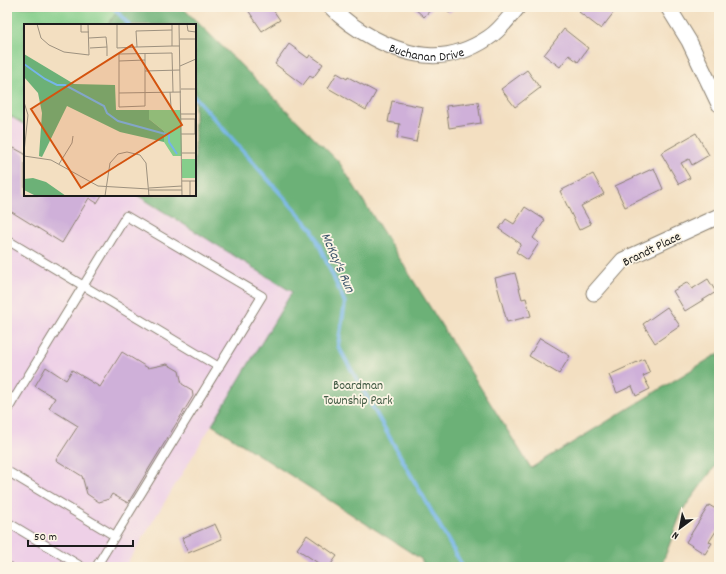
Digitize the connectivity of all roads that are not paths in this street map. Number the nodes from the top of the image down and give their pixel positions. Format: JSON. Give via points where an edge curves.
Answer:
{"nodes":[{"id":1,"x":331,"y":7,"type":"edge"},
{"id":2,"x":518,"y":7,"type":"edge"},
{"id":3,"x":668,"y":7,"type":"edge"},
{"id":4,"x":719,"y":104,"type":"edge"},
{"id":5,"x":719,"y":216,"type":"edge"},
{"id":6,"x":7,"y":240,"type":"edge"},
{"id":7,"x":83,"y":284,"type":"junction"},
{"id":8,"x":594,"y":293,"type":"dead end"},
{"id":9,"x":219,"y":367,"type":"junction"},
{"id":10,"x":10,"y":397,"type":"edge"},
{"id":11,"x":7,"y":411,"type":"edge"},
{"id":12,"x":7,"y":472,"type":"edge"},
{"id":13,"x":7,"y":522,"type":"edge"},
{"id":14,"x":115,"y":536,"type":"junction"},
{"id":15,"x":82,"y":567,"type":"edge"},
{"id":16,"x":96,"y":567,"type":"edge"}],
"edges":[{"from":1,"to":2,"type":"street","name":"Buchanan Drive","via":[[354,26],[389,47],[424,56],[449,55],[472,48],[490,37]]},
{"from":3,"to":4,"type":"street"},
{"from":5,"to":8,"type":"street","name":"Brandt Place","via":[[619,262]]},
{"from":6,"to":7,"type":"lane"},
{"from":7,"to":9,"type":"lane"},
{"from":7,"to":9,"type":"lane","via":[[126,216],[262,296]]},
{"from":7,"to":10,"type":"lane"},
{"from":9,"to":14,"type":"lane"},
{"from":10,"to":11,"type":"lane"},
{"from":12,"to":14,"type":"lane"},
{"from":13,"to":15,"type":"lane"},
{"from":14,"to":16,"type":"lane"}]}
